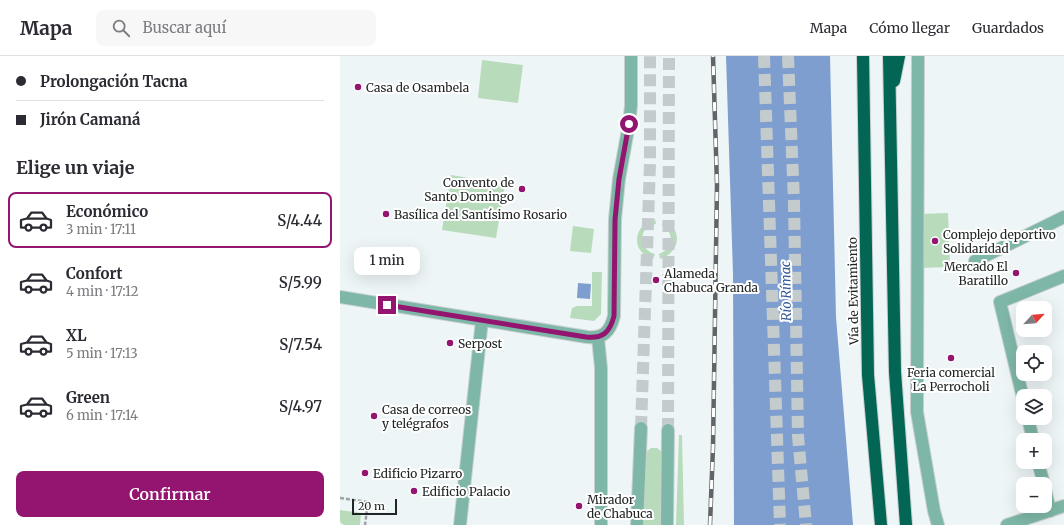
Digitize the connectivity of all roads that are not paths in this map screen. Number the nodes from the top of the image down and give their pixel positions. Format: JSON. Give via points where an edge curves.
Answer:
{"nodes":[{"id":1,"x":631,"y":56,"type":"edge"},
{"id":2,"x":862,"y":56,"type":"edge"},
{"id":3,"x":889,"y":56,"type":"edge"},
{"id":4,"x":900,"y":56,"type":"edge"},
{"id":5,"x":918,"y":56,"type":"edge"},
{"id":6,"x":890,"y":102,"type":"junction"},
{"id":7,"x":1064,"y":217,"type":"edge"},
{"id":8,"x":975,"y":260,"type":"dead end"},
{"id":9,"x":1064,"y":276,"type":"edge"},
{"id":10,"x":340,"y":297,"type":"edge"},
{"id":11,"x":482,"y":320,"type":"junction"},
{"id":12,"x":598,"y":338,"type":"junction"},
{"id":13,"x":1021,"y":389,"type":"edge"},
{"id":14,"x":641,"y":428,"type":"tunnel mouth"},
{"id":15,"x":668,"y":430,"type":"tunnel mouth"},
{"id":16,"x":1064,"y":506,"type":"edge"},
{"id":17,"x":1052,"y":510,"type":"edge"},
{"id":18,"x":1044,"y":513,"type":"edge"},
{"id":19,"x":460,"y":525,"type":"edge"},
{"id":20,"x":601,"y":525,"type":"edge"},
{"id":21,"x":637,"y":525,"type":"edge"},
{"id":22,"x":667,"y":525,"type":"edge"},
{"id":23,"x":882,"y":525,"type":"edge"},
{"id":24,"x":906,"y":525,"type":"edge"},
{"id":25,"x":938,"y":525,"type":"edge"},
{"id":26,"x":1007,"y":525,"type":"edge"}],
"edges":[{"from":1,"to":12,"type":"street","via":[[631,106],[615,220],[614,316],[610,328]]},
{"from":2,"to":23,"type":"highway","name":"Vía de Evitamiento","via":[[868,375]]},
{"from":3,"to":6,"type":"highway"},
{"from":4,"to":6,"type":"highway"},
{"from":5,"to":25,"type":"street","via":[[917,412]]},
{"from":6,"to":24,"type":"highway","via":[[895,372]]},
{"from":7,"to":8,"type":"street"},
{"from":9,"to":13,"type":"street","via":[[1000,302]]},
{"from":10,"to":11,"type":"street"},
{"from":11,"to":12,"type":"street"},
{"from":11,"to":19,"type":"street"},
{"from":12,"to":20,"type":"street","via":[[602,368]]},
{"from":14,"to":21,"type":"street"},
{"from":15,"to":22,"type":"street"},
{"from":16,"to":17,"type":"street"},
{"from":18,"to":26,"type":"street"}]}
